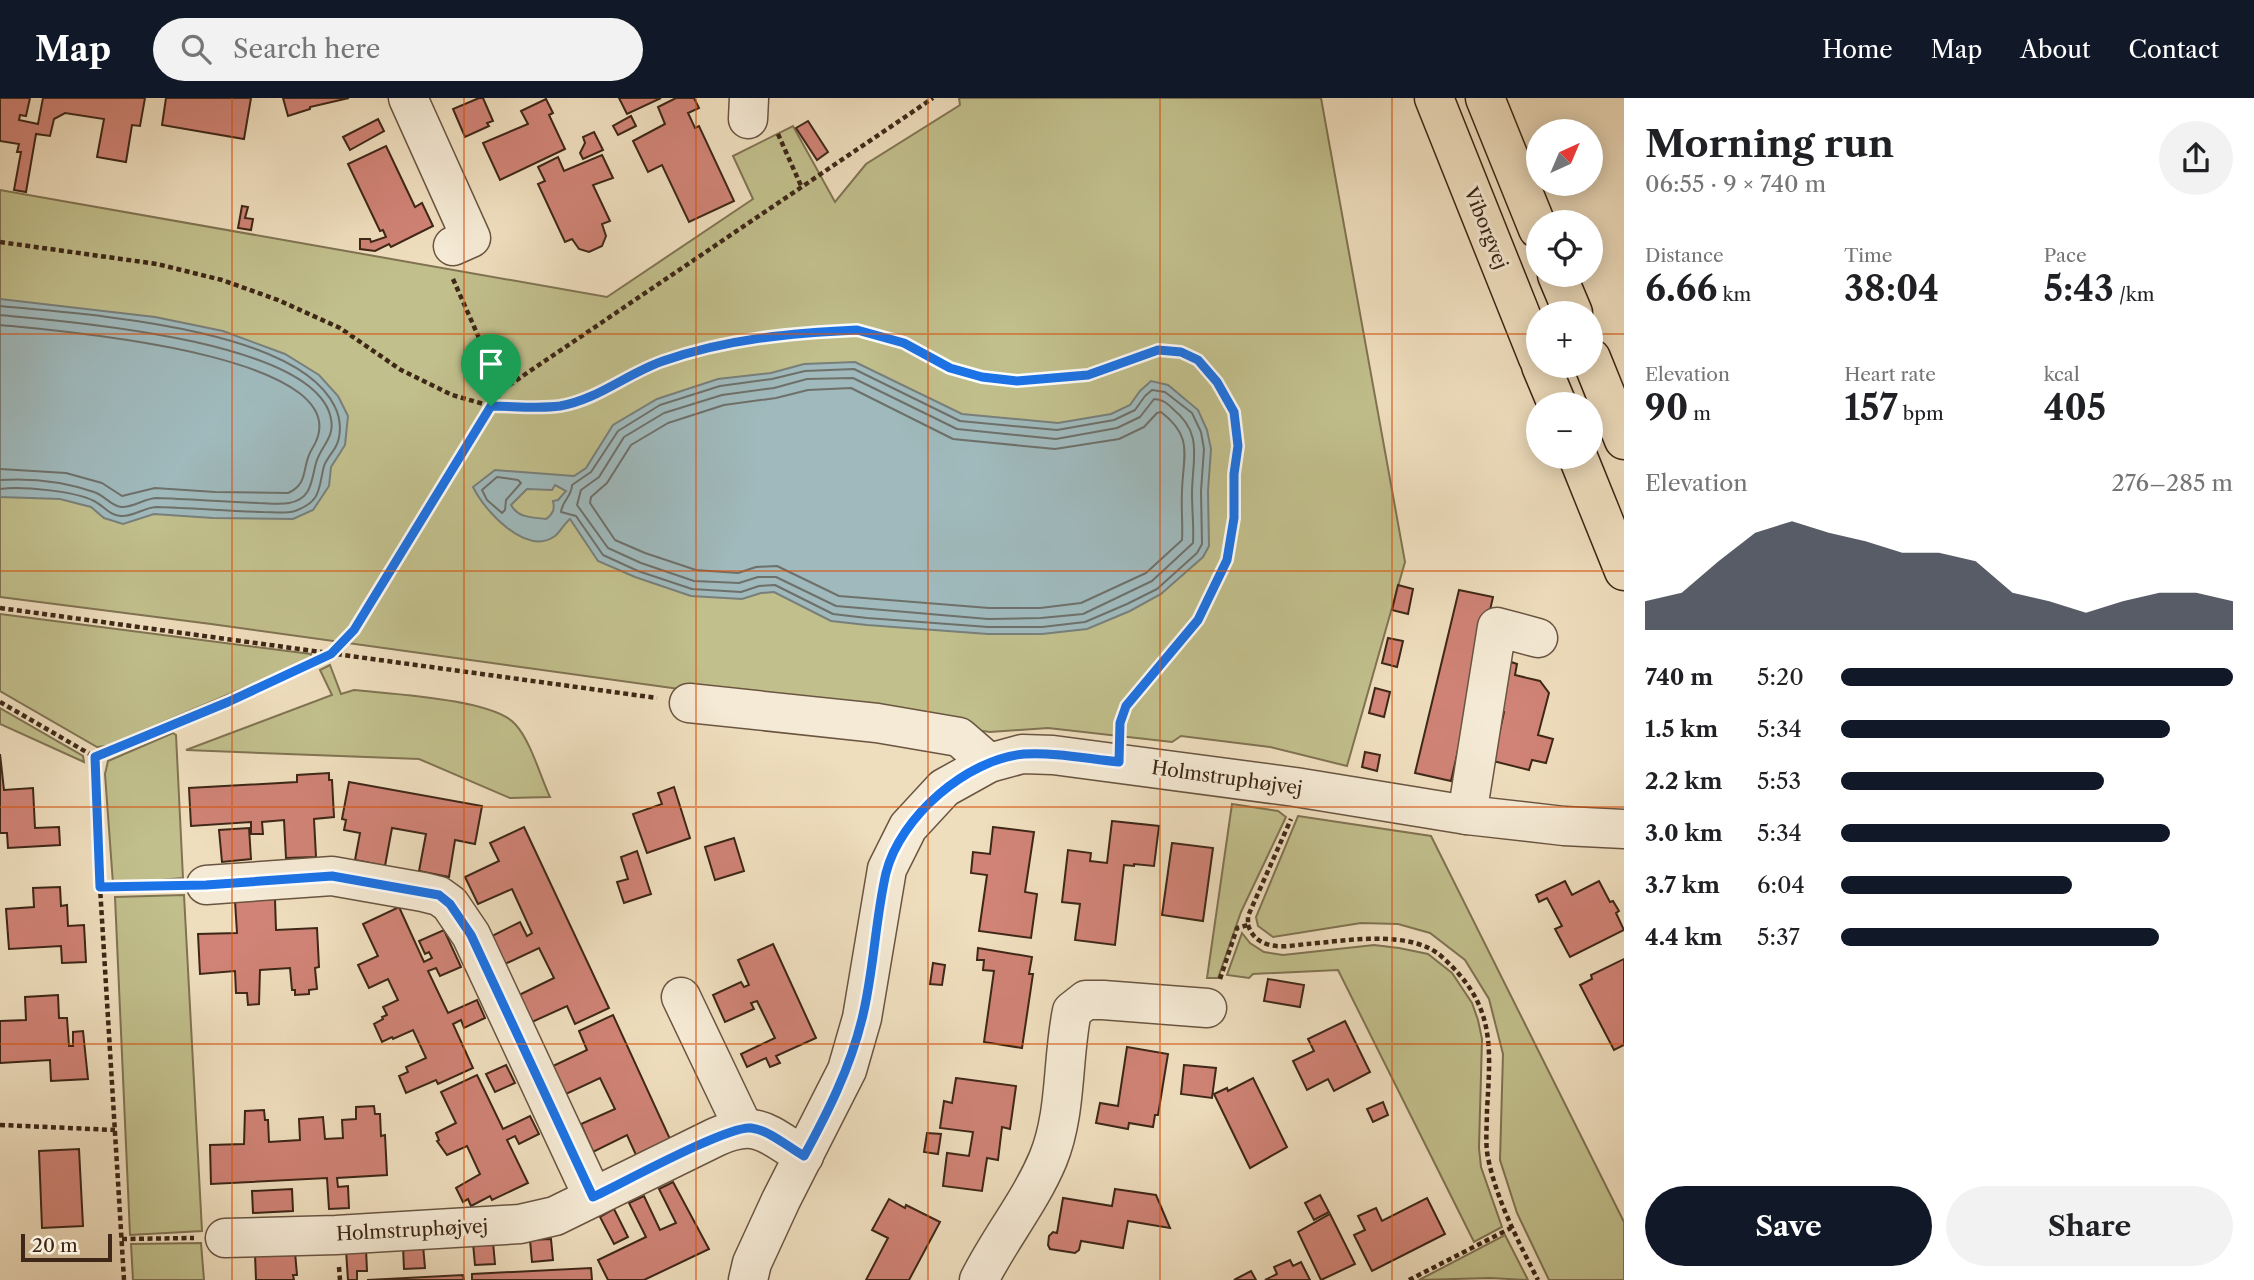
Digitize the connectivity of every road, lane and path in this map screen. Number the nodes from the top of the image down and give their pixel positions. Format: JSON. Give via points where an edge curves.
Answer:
{"nodes":[{"id":1,"x":408,"y":98,"type":"edge"},
{"id":2,"x":933,"y":98,"type":"edge"},
{"id":3,"x":1434,"y":98,"type":"edge"},
{"id":4,"x":1485,"y":98,"type":"edge"},
{"id":5,"x":749,"y":109,"type":"edge"},
{"id":6,"x":802,"y":188,"type":"junction"},
{"id":7,"x":1530,"y":210,"type":"edge"},
{"id":8,"x":0,"y":242,"type":"edge"},
{"id":9,"x":453,"y":246,"type":"joint"},
{"id":10,"x":1526,"y":328,"type":"edge"},
{"id":11,"x":1599,"y":378,"type":"edge"},
{"id":12,"x":502,"y":390,"type":"junction"},
{"id":13,"x":491,"y":406,"type":"junction"},
{"id":14,"x":1624,"y":440,"type":"edge"},
{"id":15,"x":1583,"y":469,"type":"edge"},
{"id":16,"x":1624,"y":571,"type":"edge"},
{"id":17,"x":0,"y":608,"type":"edge"},
{"id":18,"x":1538,"y":638,"type":"dead end"},
{"id":19,"x":331,"y":654,"type":"junction"},
{"id":20,"x":0,"y":702,"type":"edge"},
{"id":21,"x":689,"y":703,"type":"joint"},
{"id":22,"x":95,"y":757,"type":"junction"},
{"id":23,"x":1119,"y":762,"type":"junction"},
{"id":24,"x":989,"y":763,"type":"junction"},
{"id":25,"x":1295,"y":787,"type":"junction"},
{"id":26,"x":1467,"y":815,"type":"junction"},
{"id":27,"x":1624,"y":829,"type":"edge"},
{"id":28,"x":206,"y":885,"type":"joint"},
{"id":29,"x":100,"y":887,"type":"junction"},
{"id":30,"x":1248,"y":925,"type":"junction"},
{"id":31,"x":681,"y":997,"type":"dead end"},
{"id":32,"x":1207,"y":1008,"type":"joint"},
{"id":33,"x":0,"y":1125,"type":"edge"},
{"id":34,"x":743,"y":1127,"type":"junction"},
{"id":35,"x":115,"y":1130,"type":"junction"},
{"id":36,"x":804,"y":1156,"type":"junction"},
{"id":37,"x":593,"y":1197,"type":"junction"},
{"id":38,"x":1511,"y":1228,"type":"junction"},
{"id":39,"x":225,"y":1238,"type":"joint"},
{"id":40,"x":122,"y":1239,"type":"junction"},
{"id":41,"x":124,"y":1280,"type":"edge"},
{"id":42,"x":748,"y":1280,"type":"edge"},
{"id":43,"x":979,"y":1280,"type":"edge"},
{"id":44,"x":1409,"y":1280,"type":"edge"},
{"id":45,"x":1538,"y":1280,"type":"edge"}],
"edges":[{"from":1,"to":9,"type":"street","via":[[471,237]]},
{"from":2,"to":6,"type":"path"},
{"from":3,"to":10,"type":"main road","name":"Viborgvej"},
{"from":4,"to":7,"type":"main road"},
{"from":5,"to":6,"type":"path","via":[[778,133]]},
{"from":6,"to":12,"type":"path"},
{"from":8,"to":13,"type":"path","via":[[157,264],[222,280],[340,328],[401,370],[452,395]]},
{"from":9,"to":12,"type":"path","via":[[447,266]]},
{"from":11,"to":14,"type":"main road"},
{"from":12,"to":13,"type":"path"},
{"from":13,"to":19,"type":"path","via":[[354,630]]},
{"from":13,"to":23,"type":"path","via":[[560,406],[661,362],[789,333],[869,332],[904,343],[950,368],[1017,381],[1088,375],[1158,350],[1181,352],[1198,360],[1234,412],[1238,446],[1227,560],[1198,620],[1126,706],[1120,723]]},
{"from":15,"to":16,"type":"main road"},
{"from":17,"to":19,"type":"path"},
{"from":18,"to":26,"type":"street","via":[[1497,626]]},
{"from":19,"to":21,"type":"path"},
{"from":19,"to":22,"type":"path"},
{"from":20,"to":22,"type":"path"},
{"from":21,"to":24,"type":"street","via":[[877,723],[959,737]]},
{"from":22,"to":29,"type":"path"},
{"from":23,"to":24,"type":"street","name":"Holmstruphøjvej","via":[[1023,754]]},
{"from":23,"to":25,"type":"street","name":"Holmstruphøjvej"},
{"from":24,"to":36,"type":"street","name":"Holmstruphøjvej","via":[[944,788],[908,827],[887,869],[862,1018],[847,1070]]},
{"from":25,"to":26,"type":"street","name":"Holmstruphøjvej"},
{"from":25,"to":30,"type":"path","via":[[1290,819]]},
{"from":26,"to":27,"type":"street","name":"Holmstruphøjvej"},
{"from":28,"to":29,"type":"path"},
{"from":28,"to":37,"type":"street","via":[[332,876],[439,895],[471,935]]},
{"from":29,"to":35,"type":"path"},
{"from":30,"to":32,"type":"path","via":[[1237,928]]},
{"from":30,"to":38,"type":"path","via":[[1261,942],[1280,947],[1384,937],[1402,940],[1438,953],[1463,978],[1479,1003],[1491,1049],[1487,1155]]},
{"from":31,"to":34,"type":"street"},
{"from":32,"to":43,"type":"street","via":[[1086,1000],[1072,1011],[1060,1115],[1048,1158]]},
{"from":33,"to":35,"type":"path"},
{"from":34,"to":36,"type":"street","via":[[762,1131]]},
{"from":34,"to":37,"type":"street","name":"Holmstruphøjvej"},
{"from":35,"to":40,"type":"path"},
{"from":36,"to":42,"type":"street","name":"Holmstruphøjvej"},
{"from":37,"to":39,"type":"street","name":"Holmstruphøjvej","via":[[555,1216],[520,1224]]},
{"from":38,"to":44,"type":"path"},
{"from":38,"to":45,"type":"path"},
{"from":39,"to":40,"type":"path"},
{"from":40,"to":41,"type":"path"}]}
